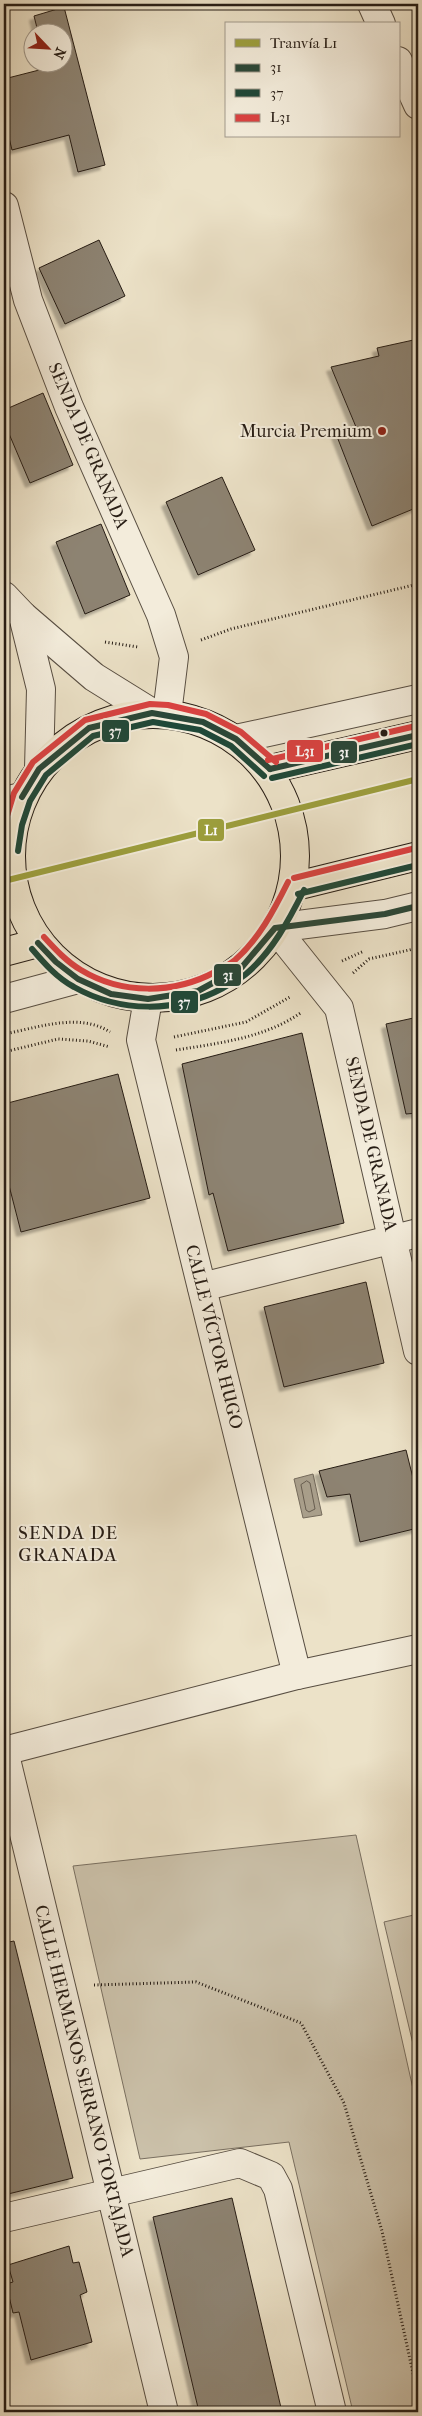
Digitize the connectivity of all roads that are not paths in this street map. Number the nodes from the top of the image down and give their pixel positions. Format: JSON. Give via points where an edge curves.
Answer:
{"nodes":[{"id":1,"x":372,"y":4,"type":"edge"},
{"id":2,"x":380,"y":22,"type":"edge"},
{"id":3,"x":400,"y":65,"type":"edge"},
{"id":4,"x":418,"y":105,"type":"edge"},
{"id":5,"x":4,"y":206,"type":"edge"},
{"id":6,"x":4,"y":596,"type":"edge"},
{"id":7,"x":23,"y":616,"type":"junction"},
{"id":8,"x":418,"y":699,"type":"edge"},
{"id":9,"x":160,"y":713,"type":"junction"},
{"id":10,"x":418,"y":734,"type":"edge"},
{"id":11,"x":236,"y":739,"type":"junction"},
{"id":12,"x":38,"y":769,"type":"junction"},
{"id":13,"x":270,"y":769,"type":"junction"},
{"id":14,"x":13,"y":799,"type":"edge"},
{"id":15,"x":7,"y":851,"type":"edge"},
{"id":16,"x":418,"y":856,"type":"edge"},
{"id":17,"x":296,"y":886,"type":"junction"},
{"id":18,"x":418,"y":906,"type":"edge"},
{"id":19,"x":275,"y":928,"type":"junction"},
{"id":20,"x":38,"y":943,"type":"junction"},
{"id":21,"x":4,"y":952,"type":"edge"},
{"id":22,"x":78,"y":978,"type":"junction"},
{"id":23,"x":4,"y":999,"type":"edge"},
{"id":24,"x":148,"y":999,"type":"junction"},
{"id":25,"x":406,"y":1237,"type":"edge"},
{"id":26,"x":202,"y":1287,"type":"junction"},
{"id":27,"x":418,"y":1352,"type":"edge"},
{"id":28,"x":418,"y":1648,"type":"edge"},
{"id":29,"x":297,"y":1675,"type":"junction"},
{"id":30,"x":4,"y":1751,"type":"edge"},
{"id":31,"x":111,"y":2193,"type":"junction"},
{"id":32,"x":4,"y":2218,"type":"edge"},
{"id":33,"x":164,"y":2412,"type":"edge"},
{"id":34,"x":332,"y":2412,"type":"edge"}],
"edges":[{"from":1,"to":2,"type":"street"},
{"from":3,"to":4,"type":"street"},
{"from":5,"to":9,"type":"street","name":"SENDA DE GRANADA","via":[[28,300],[65,398],[161,616],[174,657]]},
{"from":6,"to":7,"type":"street"},
{"from":7,"to":9,"type":"street","via":[[94,677]]},
{"from":7,"to":12,"type":"street","via":[[41,689]]},
{"from":8,"to":11,"type":"street"},
{"from":9,"to":11,"type":"main road","via":[[203,722]]},
{"from":9,"to":12,"type":"main road","via":[[89,728]]},
{"from":10,"to":13,"type":"main road"},
{"from":11,"to":13,"type":"main road"},
{"from":12,"to":14,"type":"main road"},
{"from":13,"to":17,"type":"main road","via":[[288,812],[295,845]]},
{"from":14,"to":15,"type":"main road","via":[[13,823]]},
{"from":15,"to":20,"type":"main road","via":[[20,912]]},
{"from":16,"to":17,"type":"main road"},
{"from":17,"to":19,"type":"main road"},
{"from":18,"to":19,"type":"street","via":[[385,914]]},
{"from":19,"to":24,"type":"main road","via":[[242,967],[198,991]]},
{"from":19,"to":25,"type":"street","name":"SENDA DE GRANADA","via":[[339,1008]]},
{"from":20,"to":21,"type":"main road"},
{"from":20,"to":22,"type":"main road"},
{"from":22,"to":23,"type":"street"},
{"from":22,"to":24,"type":"main road","via":[[111,994]]},
{"from":24,"to":26,"type":"street","name":"CALLE VÍCTOR HUGO","via":[[143,1046]]},
{"from":25,"to":26,"type":"street"},
{"from":25,"to":27,"type":"street","name":"SENDA DE GRANADA"},
{"from":26,"to":29,"type":"street","name":"CALLE VÍCTOR HUGO"},
{"from":28,"to":29,"type":"street"},
{"from":29,"to":30,"type":"street"},
{"from":30,"to":31,"type":"street","name":"CALLE HERMANOS SERRANO TORTAJADA"},
{"from":31,"to":32,"type":"street"},
{"from":31,"to":33,"type":"street","name":"CALLE HERMANOS SERRANO TORTAJADA"},
{"from":31,"to":34,"type":"street","via":[[240,2163],[271,2176],[278,2189]]}]}
